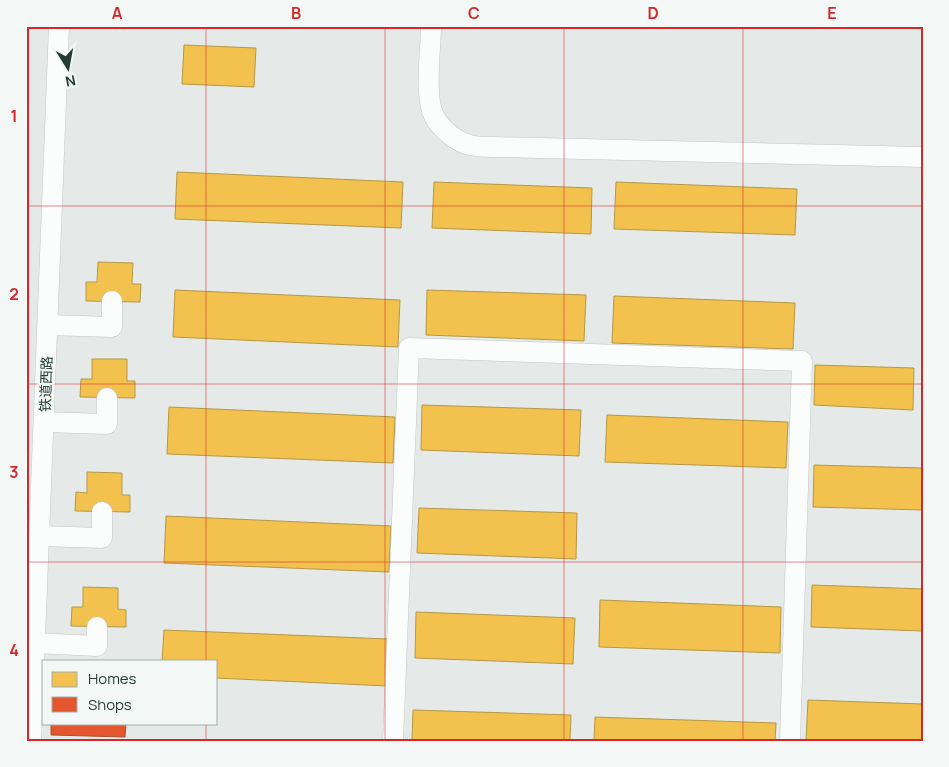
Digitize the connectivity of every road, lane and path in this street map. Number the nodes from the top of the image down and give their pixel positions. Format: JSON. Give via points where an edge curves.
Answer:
{"nodes":[{"id":1,"x":60,"y":26,"type":"edge"},
{"id":2,"x":432,"y":26,"type":"edge"},
{"id":3,"x":923,"y":157,"type":"edge"},
{"id":4,"x":112,"y":301,"type":"dead end"},
{"id":5,"x":48,"y":325,"type":"junction"},
{"id":6,"x":107,"y":398,"type":"dead end"},
{"id":7,"x":44,"y":422,"type":"junction"},
{"id":8,"x":102,"y":512,"type":"dead end"},
{"id":9,"x":40,"y":536,"type":"junction"},
{"id":10,"x":98,"y":626,"type":"dead end"},
{"id":11,"x":36,"y":644,"type":"junction"},
{"id":12,"x":31,"y":741,"type":"edge"},
{"id":13,"x":393,"y":741,"type":"edge"},
{"id":14,"x":790,"y":741,"type":"edge"}],
"edges":[{"from":1,"to":5,"type":"street","name":"铁道西路"},
{"from":2,"to":3,"type":"street","via":[[429,87],[434,116],[455,138],[470,145]]},
{"from":4,"to":5,"type":"street","via":[[112,327]]},
{"from":5,"to":7,"type":"street","name":"铁道西路"},
{"from":6,"to":7,"type":"street","via":[[107,424]]},
{"from":7,"to":9,"type":"street","name":"铁道西路"},
{"from":8,"to":9,"type":"street","via":[[102,538]]},
{"from":9,"to":11,"type":"street","name":"铁道西路"},
{"from":10,"to":11,"type":"street","via":[[97,646]]},
{"from":11,"to":12,"type":"street","name":"铁道西路"},
{"from":13,"to":14,"type":"street","via":[[409,348],[802,361]]}]}
